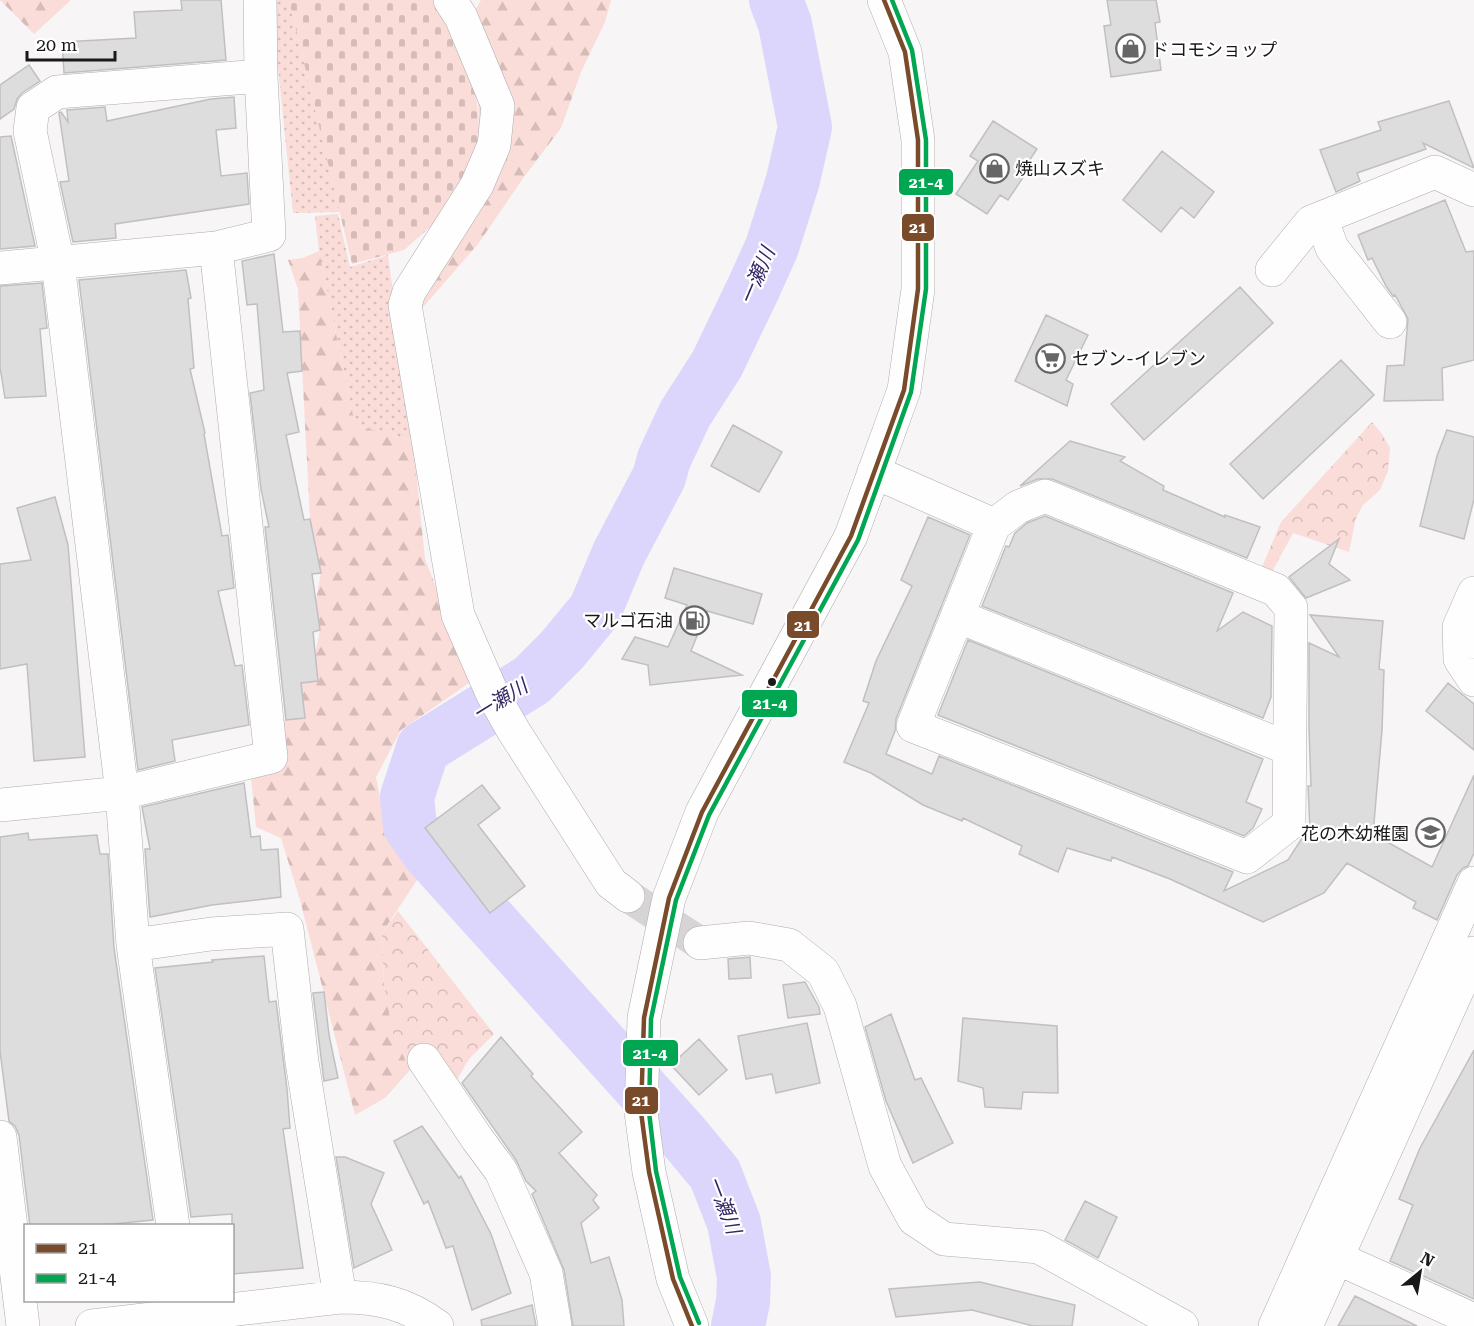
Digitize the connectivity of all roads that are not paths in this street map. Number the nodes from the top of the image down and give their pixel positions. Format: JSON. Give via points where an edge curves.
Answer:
{"nodes":[{"id":1,"x":260,"y":0,"type":"edge"},
{"id":2,"x":450,"y":0,"type":"edge"},
{"id":3,"x":884,"y":0,"type":"edge"},
{"id":4,"x":261,"y":76,"type":"junction"},
{"id":5,"x":1474,"y":190,"type":"edge"},
{"id":6,"x":1321,"y":218,"type":"junction"},
{"id":7,"x":216,"y":248,"type":"junction"},
{"id":8,"x":58,"y":263,"type":"junction"},
{"id":9,"x":0,"y":268,"type":"edge"},
{"id":10,"x":1272,"y":270,"type":"dead end"},
{"id":11,"x":1390,"y":322,"type":"dead end"},
{"id":12,"x":874,"y":472,"type":"junction"},
{"id":13,"x":994,"y":525,"type":"junction"},
{"id":14,"x":1474,"y":593,"type":"edge"},
{"id":15,"x":957,"y":616,"type":"junction"},
{"id":16,"x":1474,"y":680,"type":"edge"},
{"id":17,"x":1290,"y":749,"type":"junction"},
{"id":18,"x":122,"y":793,"type":"junction"},
{"id":19,"x":0,"y":806,"type":"edge"},
{"id":20,"x":1474,"y":883,"type":"edge"},
{"id":21,"x":628,"y":896,"type":"tunnel mouth"},
{"id":22,"x":700,"y":943,"type":"tunnel mouth"},
{"id":23,"x":133,"y":945,"type":"junction"},
{"id":24,"x":1474,"y":953,"type":"edge"},
{"id":25,"x":424,"y":1060,"type":"dead end"},
{"id":26,"x":0,"y":1137,"type":"edge"},
{"id":27,"x":173,"y":1224,"type":"edge"},
{"id":28,"x":1337,"y":1258,"type":"junction"},
{"id":29,"x":357,"y":1307,"type":"edge"},
{"id":30,"x":185,"y":1308,"type":"edge"},
{"id":31,"x":1474,"y":1320,"type":"edge"},
{"id":32,"x":691,"y":1322,"type":"edge"},
{"id":33,"x":23,"y":1326,"type":"edge"},
{"id":34,"x":92,"y":1326,"type":"edge"},
{"id":35,"x":437,"y":1326,"type":"edge"},
{"id":36,"x":555,"y":1326,"type":"edge"},
{"id":37,"x":1182,"y":1326,"type":"edge"},
{"id":38,"x":1275,"y":1326,"type":"edge"},
{"id":39,"x":1306,"y":1326,"type":"edge"}],
"edges":[{"from":1,"to":4,"type":"street"},
{"from":2,"to":21,"type":"street","via":[[461,17],[498,106],[494,145],[477,185],[409,292],[405,305],[459,615],[492,693],[513,730],[611,883]]},
{"from":3,"to":12,"type":"street","via":[[905,52],[918,140],[918,289],[904,390]]},
{"from":4,"to":7,"type":"street","via":[[269,235]]},
{"from":4,"to":8,"type":"street","via":[[57,92],[33,108],[30,131]]},
{"from":5,"to":6,"type":"street","via":[[1435,172]]},
{"from":6,"to":10,"type":"street","via":[[1311,222]]},
{"from":6,"to":11,"type":"street","via":[[1332,248]]},
{"from":7,"to":8,"type":"street"},
{"from":7,"to":18,"type":"street","via":[[271,757]]},
{"from":8,"to":9,"type":"street"},
{"from":8,"to":18,"type":"street"},
{"from":12,"to":13,"type":"street"},
{"from":12,"to":32,"type":"street","via":[[851,536],[702,812],[669,898],[644,1018],[641,1112],[649,1172],[673,1279]]},
{"from":13,"to":15,"type":"street"},
{"from":13,"to":17,"type":"street","via":[[1018,507],[1045,496],[1276,590],[1292,608]]},
{"from":14,"to":16,"type":"street","via":[[1459,627],[1460,659]]},
{"from":15,"to":17,"type":"street"},
{"from":15,"to":17,"type":"street","via":[[913,726],[1247,857],[1289,824]]},
{"from":18,"to":19,"type":"street"},
{"from":18,"to":23,"type":"street"},
{"from":20,"to":38,"type":"street"},
{"from":22,"to":37,"type":"street","via":[[749,938],[789,945],[824,972],[840,1006],[885,1166],[914,1219],[944,1239],[1039,1247]]},
{"from":23,"to":27,"type":"street"},
{"from":23,"to":29,"type":"street","via":[[287,929],[302,1062]]},
{"from":24,"to":28,"type":"street"},
{"from":25,"to":36,"type":"street","via":[[501,1172],[546,1273]]},
{"from":26,"to":33,"type":"street"},
{"from":28,"to":31,"type":"street"},
{"from":28,"to":39,"type":"street"},
{"from":29,"to":30,"type":"street"},
{"from":29,"to":35,"type":"street","via":[[397,1303]]},
{"from":30,"to":34,"type":"street"}]}
